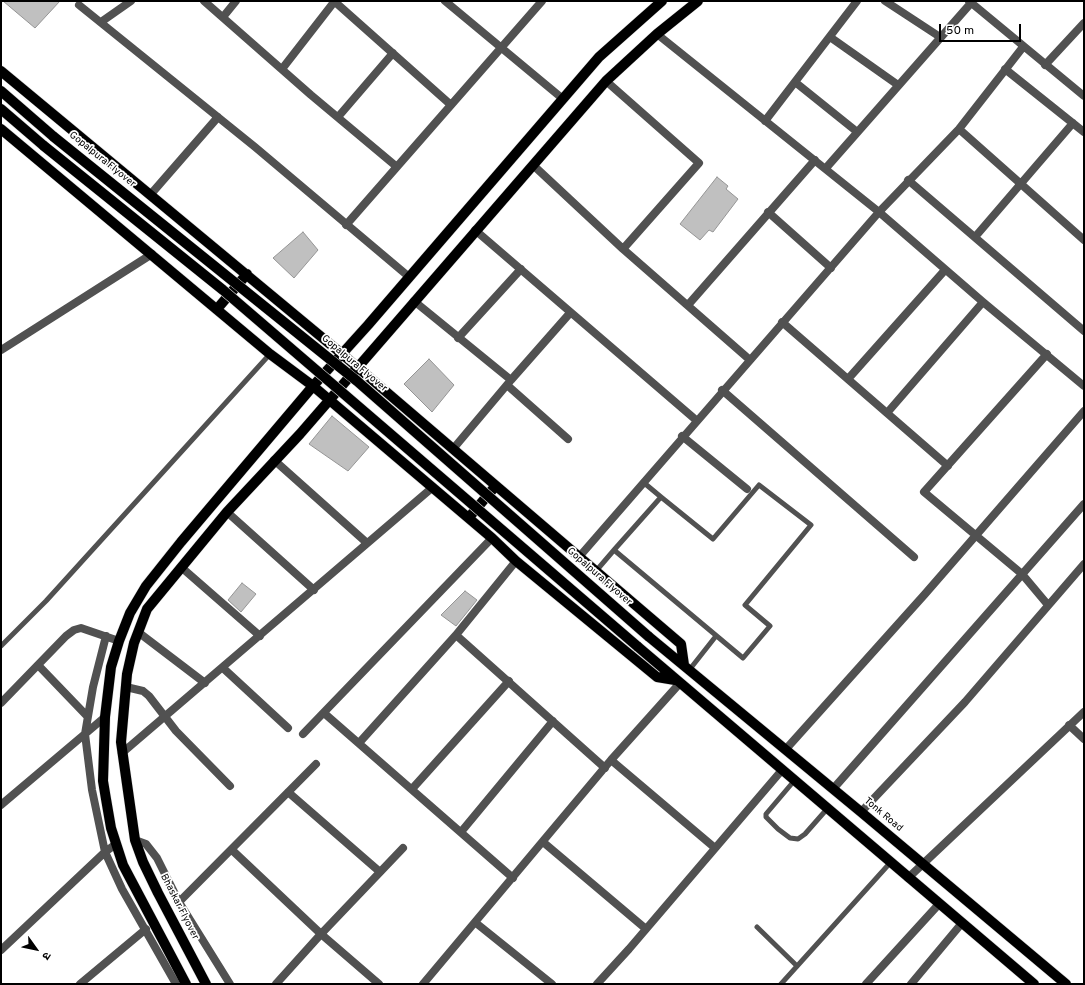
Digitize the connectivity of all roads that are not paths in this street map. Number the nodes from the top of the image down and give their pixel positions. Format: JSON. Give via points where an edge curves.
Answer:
{"nodes":[{"id":1,"x":131,"y":1,"type":"edge"},
{"id":2,"x":204,"y":1,"type":"edge"},
{"id":3,"x":236,"y":1,"type":"edge"},
{"id":4,"x":334,"y":1,"type":"edge"},
{"id":5,"x":542,"y":1,"type":"edge"},
{"id":6,"x":662,"y":1,"type":"edge"},
{"id":7,"x":698,"y":1,"type":"edge"},
{"id":8,"x":857,"y":1,"type":"edge"},
{"id":9,"x":885,"y":1,"type":"edge"},
{"id":10,"x":448,"y":2,"type":"edge"},
{"id":11,"x":970,"y":2,"type":"edge"},
{"id":12,"x":79,"y":5,"type":"dead end"},
{"id":13,"x":223,"y":17,"type":"junction"},
{"id":14,"x":101,"y":22,"type":"junction"},
{"id":15,"x":1084,"y":24,"type":"edge"},
{"id":16,"x":657,"y":34,"type":"junction"},
{"id":17,"x":830,"y":37,"type":"junction"},
{"id":18,"x":940,"y":38,"type":"junction"},
{"id":19,"x":1023,"y":47,"type":"junction"},
{"id":20,"x":501,"y":48,"type":"junction"},
{"id":21,"x":393,"y":53,"type":"junction"},
{"id":22,"x":1045,"y":65,"type":"junction"},
{"id":23,"x":282,"y":69,"type":"junction"},
{"id":24,"x":1005,"y":69,"type":"junction"},
{"id":25,"x":1,"y":71,"type":"edge"},
{"id":26,"x":606,"y":81,"type":"junction"},
{"id":27,"x":795,"y":82,"type":"junction"},
{"id":28,"x":898,"y":85,"type":"junction"},
{"id":29,"x":1,"y":91,"type":"edge"},
{"id":30,"x":1084,"y":96,"type":"edge"},
{"id":31,"x":563,"y":99,"type":"junction"},
{"id":32,"x":451,"y":105,"type":"junction"},
{"id":33,"x":1,"y":109,"type":"edge"},
{"id":34,"x":218,"y":117,"type":"junction"},
{"id":35,"x":338,"y":117,"type":"junction"},
{"id":36,"x":765,"y":121,"type":"junction"},
{"id":37,"x":1073,"y":123,"type":"junction"},
{"id":38,"x":1,"y":129,"type":"edge"},
{"id":39,"x":959,"y":129,"type":"junction"},
{"id":40,"x":856,"y":131,"type":"junction"},
{"id":41,"x":1084,"y":132,"type":"edge"},
{"id":42,"x":815,"y":160,"type":"junction"},
{"id":43,"x":533,"y":165,"type":"junction"},
{"id":44,"x":397,"y":167,"type":"junction"},
{"id":45,"x":826,"y":168,"type":"junction"},
{"id":46,"x":908,"y":180,"type":"junction"},
{"id":47,"x":1020,"y":184,"type":"junction"},
{"id":48,"x":151,"y":194,"type":"junction"},
{"id":49,"x":768,"y":212,"type":"junction"},
{"id":50,"x":879,"y":212,"type":"junction"},
{"id":51,"x":346,"y":224,"type":"junction"},
{"id":52,"x":475,"y":230,"type":"junction"},
{"id":53,"x":975,"y":237,"type":"junction"},
{"id":54,"x":1083,"y":237,"type":"edge"},
{"id":55,"x":623,"y":249,"type":"junction"},
{"id":56,"x":152,"y":254,"type":"junction"},
{"id":57,"x":521,"y":268,"type":"junction"},
{"id":58,"x":831,"y":268,"type":"junction"},
{"id":59,"x":945,"y":270,"type":"junction"},
{"id":60,"x":246,"y":274,"type":"junction"},
{"id":61,"x":408,"y":276,"type":"junction"},
{"id":62,"x":414,"y":301,"type":"junction"},
{"id":63,"x":983,"y":302,"type":"junction"},
{"id":64,"x":688,"y":305,"type":"junction"},
{"id":65,"x":217,"y":309,"type":"junction"},
{"id":66,"x":570,"y":313,"type":"junction"},
{"id":67,"x":782,"y":322,"type":"junction"},
{"id":68,"x":1084,"y":331,"type":"edge"},
{"id":69,"x":458,"y":338,"type":"junction"},
{"id":70,"x":1,"y":350,"type":"edge"},
{"id":71,"x":270,"y":354,"type":"junction"},
{"id":72,"x":342,"y":354,"type":"junction"},
{"id":73,"x":1047,"y":354,"type":"junction"},
{"id":74,"x":750,"y":360,"type":"junction"},
{"id":75,"x":358,"y":367,"type":"junction"},
{"id":76,"x":848,"y":379,"type":"junction"},
{"id":77,"x":509,"y":382,"type":"junction"},
{"id":78,"x":313,"y":386,"type":"junction"},
{"id":79,"x":1084,"y":386,"type":"edge"},
{"id":80,"x":722,"y":390,"type":"junction"},
{"id":81,"x":329,"y":399,"type":"junction"},
{"id":82,"x":1084,"y":411,"type":"edge"},
{"id":83,"x":887,"y":413,"type":"junction"},
{"id":84,"x":696,"y":420,"type":"junction"},
{"id":85,"x":682,"y":436,"type":"junction"},
{"id":86,"x":568,"y":439,"type":"dead end"},
{"id":87,"x":453,"y":449,"type":"junction"},
{"id":88,"x":274,"y":460,"type":"junction"},
{"id":89,"x":948,"y":466,"type":"junction"},
{"id":90,"x":643,"y":482,"type":"junction"},
{"id":91,"x":496,"y":485,"type":"junction"},
{"id":92,"x":433,"y":487,"type":"junction"},
{"id":93,"x":750,"y":491,"type":"junction"},
{"id":94,"x":661,"y":497,"type":"junction"},
{"id":95,"x":1084,"y":504,"type":"edge"},
{"id":96,"x":227,"y":512,"type":"junction"},
{"id":97,"x":468,"y":518,"type":"junction"},
{"id":98,"x":976,"y":535,"type":"junction"},
{"id":99,"x":492,"y":538,"type":"junction"},
{"id":100,"x":367,"y":543,"type":"junction"},
{"id":101,"x":614,"y":550,"type":"junction"},
{"id":102,"x":579,"y":557,"type":"junction"},
{"id":103,"x":914,"y":557,"type":"dead end"},
{"id":104,"x":516,"y":561,"type":"junction"},
{"id":105,"x":1084,"y":564,"type":"edge"},
{"id":106,"x":180,"y":568,"type":"junction"},
{"id":107,"x":596,"y":571,"type":"junction"},
{"id":108,"x":1022,"y":574,"type":"junction"},
{"id":109,"x":314,"y":590,"type":"junction"},
{"id":110,"x":1048,"y":605,"type":"junction"},
{"id":111,"x":138,"y":632,"type":"junction"},
{"id":112,"x":456,"y":635,"type":"junction"},
{"id":113,"x":106,"y":636,"type":"junction"},
{"id":114,"x":260,"y":636,"type":"junction"},
{"id":115,"x":716,"y":636,"type":"junction"},
{"id":116,"x":119,"y":641,"type":"junction"},
{"id":117,"x":1,"y":646,"type":"edge"},
{"id":118,"x":38,"y":665,"type":"junction"},
{"id":119,"x":687,"y":667,"type":"junction"},
{"id":120,"x":223,"y":668,"type":"junction"},
{"id":121,"x":509,"y":682,"type":"junction"},
{"id":122,"x":677,"y":682,"type":"junction"},
{"id":123,"x":205,"y":683,"type":"junction"},
{"id":124,"x":126,"y":687,"type":"junction"},
{"id":125,"x":1,"y":703,"type":"edge"},
{"id":126,"x":1084,"y":712,"type":"edge"},
{"id":127,"x":324,"y":713,"type":"junction"},
{"id":128,"x":87,"y":716,"type":"junction"},
{"id":129,"x":105,"y":717,"type":"junction"},
{"id":130,"x":165,"y":717,"type":"junction"},
{"id":131,"x":553,"y":721,"type":"junction"},
{"id":132,"x":1070,"y":725,"type":"junction"},
{"id":133,"x":288,"y":728,"type":"dead end"},
{"id":134,"x":85,"y":734,"type":"junction"},
{"id":135,"x":303,"y":734,"type":"dead end"},
{"id":136,"x":1084,"y":739,"type":"edge"},
{"id":137,"x":359,"y":743,"type":"junction"},
{"id":138,"x":786,"y":749,"type":"junction"},
{"id":139,"x":122,"y":753,"type":"junction"},
{"id":140,"x":611,"y":760,"type":"junction"},
{"id":141,"x":316,"y":764,"type":"dead end"},
{"id":142,"x":605,"y":768,"type":"junction"},
{"id":143,"x":782,"y":770,"type":"junction"},
{"id":144,"x":794,"y":781,"type":"junction"},
{"id":145,"x":230,"y":786,"type":"dead end"},
{"id":146,"x":412,"y":789,"type":"junction"},
{"id":147,"x":833,"y":789,"type":"junction"},
{"id":148,"x":288,"y":792,"type":"junction"},
{"id":149,"x":1,"y":806,"type":"edge"},
{"id":150,"x":827,"y":809,"type":"junction"},
{"id":151,"x":861,"y":812,"type":"junction"},
{"id":152,"x":461,"y":832,"type":"junction"},
{"id":153,"x":135,"y":840,"type":"junction"},
{"id":154,"x":543,"y":842,"type":"junction"},
{"id":155,"x":116,"y":844,"type":"junction"},
{"id":156,"x":403,"y":848,"type":"dead end"},
{"id":157,"x":715,"y":848,"type":"junction"},
{"id":158,"x":232,"y":850,"type":"junction"},
{"id":159,"x":105,"y":852,"type":"junction"},
{"id":160,"x":890,"y":863,"type":"junction"},
{"id":161,"x":923,"y":863,"type":"junction"},
{"id":162,"x":380,"y":872,"type":"junction"},
{"id":163,"x":513,"y":878,"type":"junction"},
{"id":164,"x":908,"y":878,"type":"junction"},
{"id":165,"x":179,"y":902,"type":"junction"},
{"id":166,"x":939,"y":904,"type":"junction"},
{"id":167,"x":476,"y":923,"type":"junction"},
{"id":168,"x":962,"y":923,"type":"junction"},
{"id":169,"x":757,"y":926,"type":"dead end"},
{"id":170,"x":146,"y":929,"type":"junction"},
{"id":171,"x":646,"y":929,"type":"junction"},
{"id":172,"x":321,"y":934,"type":"junction"},
{"id":173,"x":1,"y":950,"type":"edge"},
{"id":174,"x":797,"y":966,"type":"junction"},
{"id":175,"x":80,"y":984,"type":"edge"},
{"id":176,"x":176,"y":984,"type":"edge"},
{"id":177,"x":186,"y":984,"type":"edge"},
{"id":178,"x":206,"y":984,"type":"edge"},
{"id":179,"x":230,"y":984,"type":"edge"},
{"id":180,"x":276,"y":984,"type":"edge"},
{"id":181,"x":379,"y":984,"type":"edge"},
{"id":182,"x":423,"y":984,"type":"edge"},
{"id":183,"x":552,"y":984,"type":"edge"},
{"id":184,"x":597,"y":984,"type":"edge"},
{"id":185,"x":781,"y":984,"type":"edge"},
{"id":186,"x":866,"y":984,"type":"edge"},
{"id":187,"x":911,"y":984,"type":"edge"},
{"id":188,"x":1034,"y":984,"type":"edge"},
{"id":189,"x":1066,"y":984,"type":"edge"}],
"edges":[{"from":1,"to":14,"type":"street"},
{"from":2,"to":13,"type":"street"},
{"from":3,"to":13,"type":"street"},
{"from":4,"to":21,"type":"street"},
{"from":4,"to":23,"type":"street"},
{"from":5,"to":20,"type":"street"},
{"from":6,"to":31,"type":"main road","via":[[599,57]]},
{"from":7,"to":16,"type":"main road","name":"Bhaskar Flyover"},
{"from":8,"to":17,"type":"street"},
{"from":9,"to":18,"type":"street"},
{"from":10,"to":20,"type":"street"},
{"from":11,"to":18,"type":"street"},
{"from":11,"to":19,"type":"street"},
{"from":12,"to":14,"type":"street"},
{"from":13,"to":23,"type":"street"},
{"from":14,"to":34,"type":"street"},
{"from":15,"to":22,"type":"street"},
{"from":16,"to":26,"type":"main road","name":"Bhaskar Flyover"},
{"from":16,"to":36,"type":"street"},
{"from":17,"to":27,"type":"street"},
{"from":17,"to":28,"type":"street"},
{"from":18,"to":28,"type":"street"},
{"from":19,"to":22,"type":"street"},
{"from":19,"to":24,"type":"street"},
{"from":20,"to":31,"type":"street"},
{"from":20,"to":32,"type":"street"},
{"from":21,"to":32,"type":"street"},
{"from":21,"to":35,"type":"street"},
{"from":22,"to":30,"type":"street"},
{"from":23,"to":35,"type":"street"},
{"from":24,"to":37,"type":"street"},
{"from":24,"to":39,"type":"street"},
{"from":25,"to":48,"type":"main road"},
{"from":26,"to":43,"type":"main road","name":"Bhaskar Flyover"},
{"from":26,"to":55,"type":"street","via":[[699,163]]},
{"from":27,"to":36,"type":"street"},
{"from":27,"to":40,"type":"street"},
{"from":28,"to":40,"type":"street"},
{"from":29,"to":119,"type":"main road","name":"Gopalpura Flyover","bridge":true,"via":[[60,142],[357,381],[648,636]]},
{"from":31,"to":61,"type":"main road"},
{"from":32,"to":44,"type":"street"},
{"from":33,"to":122,"type":"main road","bridge":true,"via":[[223,290]]},
{"from":34,"to":48,"type":"street"},
{"from":34,"to":51,"type":"street"},
{"from":35,"to":44,"type":"street"},
{"from":36,"to":42,"type":"street"},
{"from":37,"to":41,"type":"street"},
{"from":37,"to":47,"type":"street"},
{"from":38,"to":56,"type":"main road"},
{"from":39,"to":46,"type":"street"},
{"from":39,"to":47,"type":"street"},
{"from":40,"to":45,"type":"street"},
{"from":42,"to":45,"type":"street"},
{"from":42,"to":49,"type":"street"},
{"from":43,"to":52,"type":"main road","name":"Bhaskar Flyover"},
{"from":43,"to":55,"type":"street"},
{"from":44,"to":51,"type":"street"},
{"from":45,"to":50,"type":"street"},
{"from":46,"to":50,"type":"street"},
{"from":46,"to":53,"type":"street"},
{"from":47,"to":53,"type":"street"},
{"from":47,"to":54,"type":"street"},
{"from":48,"to":60,"type":"main road"},
{"from":49,"to":58,"type":"street"},
{"from":49,"to":64,"type":"street"},
{"from":50,"to":58,"type":"street"},
{"from":50,"to":59,"type":"street"},
{"from":51,"to":61,"type":"street"},
{"from":52,"to":57,"type":"street"},
{"from":52,"to":62,"type":"main road","name":"Bhaskar Flyover"},
{"from":53,"to":68,"type":"street"},
{"from":55,"to":64,"type":"street"},
{"from":56,"to":65,"type":"main road"},
{"from":56,"to":70,"type":"street"},
{"from":57,"to":66,"type":"street"},
{"from":57,"to":69,"type":"street"},
{"from":58,"to":67,"type":"street"},
{"from":59,"to":63,"type":"street"},
{"from":59,"to":76,"type":"street"},
{"from":60,"to":65,"type":"main road"},
{"from":60,"to":72,"type":"main road"},
{"from":61,"to":72,"type":"main road"},
{"from":62,"to":69,"type":"street"},
{"from":62,"to":75,"type":"main road","name":"Bhaskar Flyover"},
{"from":63,"to":73,"type":"street"},
{"from":63,"to":83,"type":"street"},
{"from":64,"to":74,"type":"street"},
{"from":65,"to":71,"type":"main road"},
{"from":66,"to":77,"type":"street"},
{"from":66,"to":84,"type":"street"},
{"from":67,"to":74,"type":"street"},
{"from":67,"to":76,"type":"street"},
{"from":69,"to":77,"type":"street"},
{"from":71,"to":78,"type":"main road"},
{"from":71,"to":117,"type":"lane","via":[[46,601]]},
{"from":72,"to":75,"type":"main road"},
{"from":72,"to":78,"type":"main road"},
{"from":73,"to":79,"type":"street"},
{"from":73,"to":89,"type":"street"},
{"from":74,"to":80,"type":"street"},
{"from":75,"to":81,"type":"main road","name":"Bhaskar Flyover"},
{"from":75,"to":87,"type":"main road"},
{"from":76,"to":83,"type":"street"},
{"from":77,"to":86,"type":"street"},
{"from":77,"to":87,"type":"street"},
{"from":78,"to":81,"type":"main road"},
{"from":78,"to":116,"type":"main road","via":[[146,586],[130,613]]},
{"from":80,"to":84,"type":"street"},
{"from":80,"to":103,"type":"street"},
{"from":81,"to":88,"type":"main road","name":"Bhaskar Flyover"},
{"from":81,"to":92,"type":"main road"},
{"from":82,"to":98,"type":"street"},
{"from":83,"to":89,"type":"street"},
{"from":84,"to":85,"type":"street"},
{"from":85,"to":90,"type":"street"},
{"from":85,"to":93,"type":"street"},
{"from":87,"to":91,"type":"main road"},
{"from":88,"to":96,"type":"main road","name":"Bhaskar Flyover"},
{"from":88,"to":100,"type":"street"},
{"from":89,"to":98,"type":"street","via":[[924,492]]},
{"from":90,"to":94,"type":"lane"},
{"from":90,"to":102,"type":"street"},
{"from":91,"to":97,"type":"main road"},
{"from":91,"to":102,"type":"main road"},
{"from":92,"to":97,"type":"main road"},
{"from":92,"to":100,"type":"street"},
{"from":93,"to":94,"type":"lane","via":[[713,539]]},
{"from":93,"to":115,"type":"lane","via":[[761,485],[811,526],[745,605],[770,626],[744,658]]},
{"from":94,"to":101,"type":"lane"},
{"from":95,"to":108,"type":"street"},
{"from":96,"to":106,"type":"main road","name":"Bhaskar Flyover"},
{"from":96,"to":109,"type":"street"},
{"from":97,"to":99,"type":"main road"},
{"from":98,"to":108,"type":"street"},
{"from":98,"to":138,"type":"street"},
{"from":99,"to":104,"type":"main road"},
{"from":99,"to":127,"type":"street"},
{"from":100,"to":109,"type":"street"},
{"from":101,"to":107,"type":"lane"},
{"from":101,"to":115,"type":"lane"},
{"from":102,"to":107,"type":"main road"},
{"from":104,"to":112,"type":"street"},
{"from":104,"to":122,"type":"main road","via":[[657,677]]},
{"from":105,"to":110,"type":"street"},
{"from":106,"to":111,"type":"main road","name":"Bhaskar Flyover","via":[[147,608]]},
{"from":106,"to":114,"type":"street"},
{"from":107,"to":119,"type":"main road","via":[[681,644]]},
{"from":108,"to":110,"type":"street"},
{"from":108,"to":147,"type":"street"},
{"from":109,"to":114,"type":"street"},
{"from":110,"to":151,"type":"street","via":[[965,702]]},
{"from":111,"to":123,"type":"street"},
{"from":111,"to":124,"type":"main road","name":"Bhaskar Flyover"},
{"from":112,"to":121,"type":"street"},
{"from":112,"to":137,"type":"street"},
{"from":113,"to":116,"type":"street"},
{"from":113,"to":118,"type":"street","via":[[81,628],[74,630]]},
{"from":113,"to":128,"type":"street"},
{"from":114,"to":120,"type":"street"},
{"from":115,"to":119,"type":"lane"},
{"from":116,"to":129,"type":"main road","via":[[111,667]]},
{"from":118,"to":125,"type":"street"},
{"from":118,"to":128,"type":"street"},
{"from":119,"to":138,"type":"main road","name":"Tonk Road"},
{"from":120,"to":123,"type":"street"},
{"from":120,"to":133,"type":"street"},
{"from":121,"to":131,"type":"street"},
{"from":121,"to":146,"type":"street"},
{"from":122,"to":140,"type":"street"},
{"from":122,"to":143,"type":"main road"},
{"from":123,"to":130,"type":"street"},
{"from":124,"to":130,"type":"street","via":[[143,691]]},
{"from":124,"to":139,"type":"main road","name":"Bhaskar Flyover"},
{"from":126,"to":132,"type":"street"},
{"from":127,"to":135,"type":"street"},
{"from":127,"to":137,"type":"street"},
{"from":128,"to":134,"type":"street"},
{"from":129,"to":134,"type":"street"},
{"from":129,"to":155,"type":"main road","via":[[103,781]]},
{"from":130,"to":139,"type":"street"},
{"from":130,"to":145,"type":"street"},
{"from":131,"to":142,"type":"street"},
{"from":131,"to":152,"type":"street"},
{"from":132,"to":136,"type":"street"},
{"from":132,"to":161,"type":"street"},
{"from":134,"to":149,"type":"street"},
{"from":134,"to":159,"type":"street","via":[[92,790]]},
{"from":137,"to":146,"type":"street"},
{"from":138,"to":147,"type":"main road","name":"Tonk Road"},
{"from":139,"to":153,"type":"main road","name":"Bhaskar Flyover"},
{"from":140,"to":142,"type":"street"},
{"from":140,"to":157,"type":"street"},
{"from":141,"to":148,"type":"street"},
{"from":142,"to":154,"type":"street"},
{"from":143,"to":144,"type":"main road"},
{"from":143,"to":157,"type":"street"},
{"from":144,"to":150,"type":"main road"},
{"from":144,"to":150,"type":"lane","via":[[766,814],[778,829],[790,838],[798,839]]},
{"from":146,"to":152,"type":"street"},
{"from":147,"to":151,"type":"main road","name":"Tonk Road"},
{"from":148,"to":158,"type":"street"},
{"from":148,"to":162,"type":"street"},
{"from":150,"to":160,"type":"main road"},
{"from":151,"to":161,"type":"main road","name":"Tonk Road"},
{"from":152,"to":163,"type":"street"},
{"from":153,"to":165,"type":"street","via":[[146,844],[157,858]]},
{"from":153,"to":178,"type":"main road","name":"Bhaskar Flyover","via":[[143,862]]},
{"from":154,"to":163,"type":"street"},
{"from":154,"to":171,"type":"street"},
{"from":155,"to":159,"type":"street"},
{"from":155,"to":177,"type":"main road","via":[[123,865]]},
{"from":156,"to":162,"type":"street"},
{"from":157,"to":171,"type":"street"},
{"from":158,"to":165,"type":"street"},
{"from":158,"to":172,"type":"street"},
{"from":159,"to":170,"type":"street","via":[[122,889]]},
{"from":159,"to":173,"type":"street"},
{"from":160,"to":164,"type":"main road"},
{"from":160,"to":174,"type":"lane"},
{"from":161,"to":164,"type":"street"},
{"from":161,"to":189,"type":"main road","name":"Tonk Road"},
{"from":162,"to":172,"type":"street"},
{"from":163,"to":167,"type":"street"},
{"from":164,"to":166,"type":"main road"},
{"from":165,"to":179,"type":"street"},
{"from":166,"to":168,"type":"main road"},
{"from":166,"to":186,"type":"street"},
{"from":167,"to":182,"type":"street"},
{"from":167,"to":183,"type":"street"},
{"from":168,"to":187,"type":"street"},
{"from":168,"to":188,"type":"main road"},
{"from":169,"to":174,"type":"lane"},
{"from":170,"to":175,"type":"street"},
{"from":170,"to":176,"type":"street"},
{"from":171,"to":184,"type":"street"},
{"from":172,"to":180,"type":"street"},
{"from":172,"to":181,"type":"street"},
{"from":174,"to":185,"type":"lane"}]}
